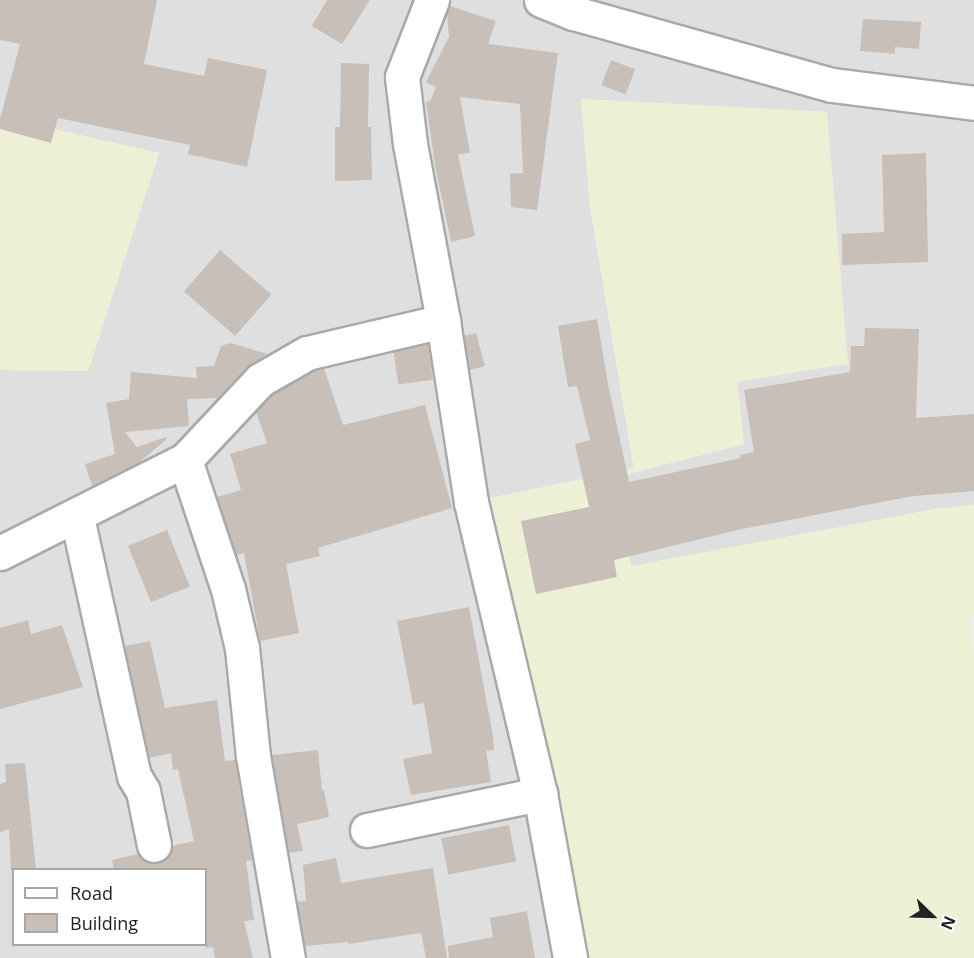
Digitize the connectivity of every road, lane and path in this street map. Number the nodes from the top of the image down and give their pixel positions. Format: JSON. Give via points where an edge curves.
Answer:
{"nodes":[{"id":1,"x":432,"y":0,"type":"edge"},
{"id":2,"x":541,"y":0,"type":"edge"},
{"id":3,"x":974,"y":103,"type":"edge"},
{"id":4,"x":443,"y":321,"type":"junction"},
{"id":5,"x":185,"y":460,"type":"junction"},
{"id":6,"x":77,"y":517,"type":"junction"},
{"id":7,"x":0,"y":553,"type":"edge"},
{"id":8,"x":540,"y":794,"type":"junction"},
{"id":9,"x":367,"y":830,"type":"dead end"},
{"id":10,"x":154,"y":845,"type":"dead end"},
{"id":11,"x":288,"y":958,"type":"edge"},
{"id":12,"x":570,"y":958,"type":"edge"}],
"edges":[{"from":1,"to":4,"type":"street","via":[[402,77],[410,144]]},
{"from":2,"to":3,"type":"street","via":[[585,16],[832,85]]},
{"from":4,"to":5,"type":"street","via":[[307,353],[260,380]]},
{"from":4,"to":8,"type":"street","via":[[471,502]]},
{"from":5,"to":6,"type":"street"},
{"from":5,"to":11,"type":"street","via":[[228,589],[242,648],[253,756]]},
{"from":6,"to":7,"type":"street"},
{"from":6,"to":10,"type":"street","via":[[134,776],[143,790]]},
{"from":8,"to":9,"type":"street"},
{"from":8,"to":12,"type":"street"}]}
